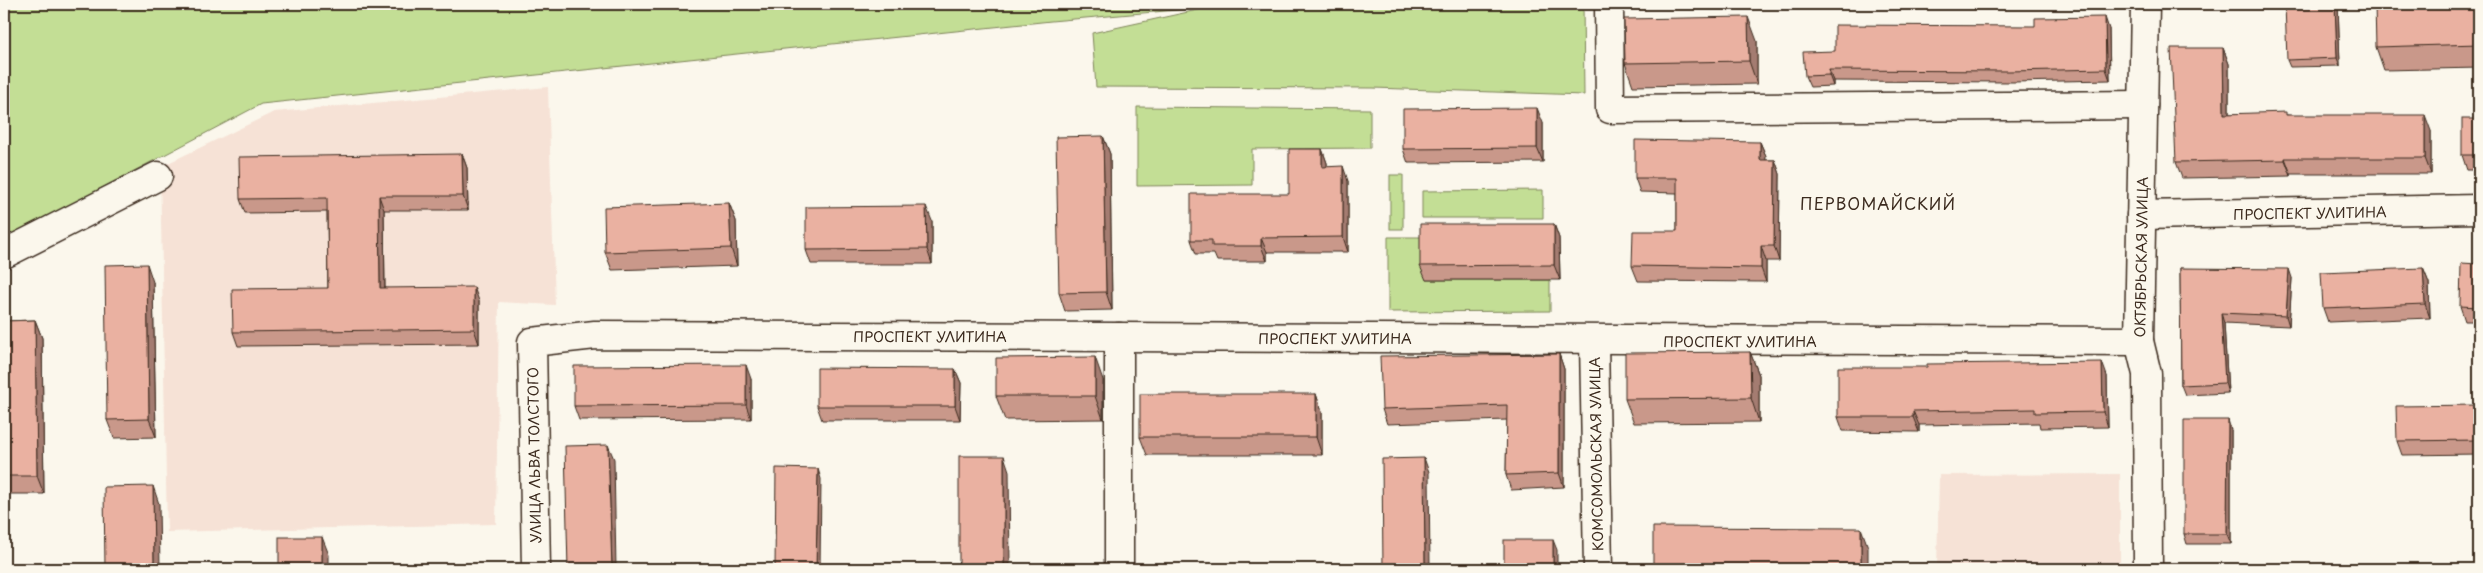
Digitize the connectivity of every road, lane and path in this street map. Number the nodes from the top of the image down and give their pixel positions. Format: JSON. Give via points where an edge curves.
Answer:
{"nodes":[{"id":1,"x":1609,"y":4,"type":"edge"},
{"id":2,"x":2145,"y":4,"type":"edge"},
{"id":3,"x":2144,"y":105,"type":"junction"},
{"id":4,"x":158,"y":176,"type":"dead end"},
{"id":5,"x":2479,"y":209,"type":"edge"},
{"id":6,"x":2141,"y":215,"type":"junction"},
{"id":7,"x":4,"y":254,"type":"edge"},
{"id":8,"x":1119,"y":337,"type":"junction"},
{"id":9,"x":1594,"y":340,"type":"junction"},
{"id":10,"x":2139,"y":341,"type":"junction"},
{"id":11,"x":532,"y":342,"type":"joint"},
{"id":12,"x":536,"y":569,"type":"edge"},
{"id":13,"x":1119,"y":569,"type":"edge"},
{"id":14,"x":1598,"y":569,"type":"edge"},
{"id":15,"x":2148,"y":569,"type":"edge"}],
"edges":[{"from":1,"to":3,"type":"street","via":[[1610,109]]},
{"from":2,"to":3,"type":"street","name":"ОКТЯБРЬСКАЯ УЛИЦА"},
{"from":3,"to":6,"type":"street","name":"ОКТЯБРЬСКАЯ УЛИЦА"},
{"from":4,"to":7,"type":"street"},
{"from":5,"to":6,"type":"street","name":"ПРОСПЕКТ УЛИТИНА"},
{"from":6,"to":10,"type":"street","name":"ОКТЯБРЬСКАЯ УЛИЦА"},
{"from":8,"to":9,"type":"street","name":"ПРОСПЕКТ УЛИТИНА"},
{"from":8,"to":11,"type":"street","name":"ПРОСПЕКТ УЛИТИНА","via":[[594,335]]},
{"from":8,"to":13,"type":"street"},
{"from":9,"to":10,"type":"street","name":"ПРОСПЕКТ УЛИТИНА"},
{"from":9,"to":14,"type":"street","name":"КОМСОМОЛЬСКАЯ УЛИЦА"},
{"from":10,"to":15,"type":"street","name":"ОКТЯБРЬСКАЯ УЛИЦА","via":[[2147,374]]},
{"from":11,"to":12,"type":"street","name":"УЛИЦА ЛЬВА ТОЛСТОГО"}]}
